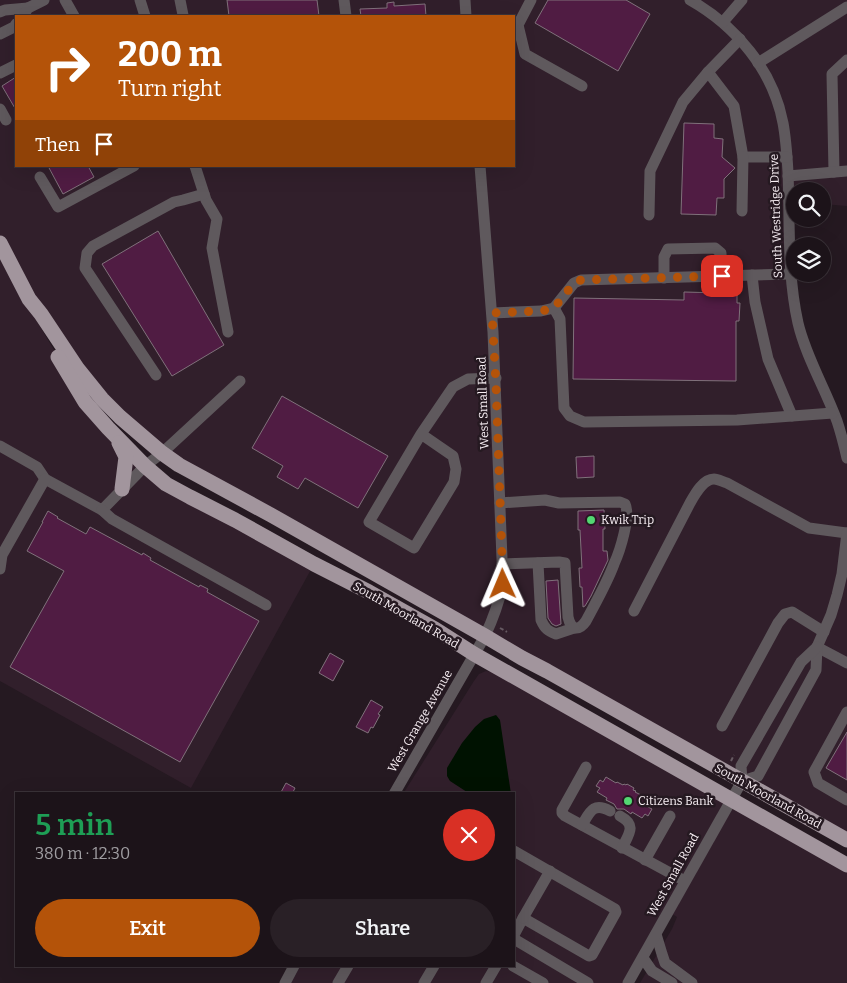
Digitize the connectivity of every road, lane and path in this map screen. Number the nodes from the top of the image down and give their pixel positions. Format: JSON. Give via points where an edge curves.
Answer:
{"nodes":[{"id":1,"x":44,"y":0,"type":"edge"},
{"id":2,"x":65,"y":0,"type":"edge"},
{"id":3,"x":140,"y":0,"type":"edge"},
{"id":4,"x":180,"y":0,"type":"edge"},
{"id":5,"x":344,"y":0,"type":"edge"},
{"id":6,"x":465,"y":0,"type":"edge"},
{"id":7,"x":531,"y":0,"type":"edge"},
{"id":8,"x":690,"y":0,"type":"edge"},
{"id":9,"x":742,"y":0,"type":"edge"},
{"id":10,"x":847,"y":7,"type":"edge"},
{"id":11,"x":0,"y":12,"type":"edge"},
{"id":12,"x":25,"y":12,"type":"edge"},
{"id":13,"x":73,"y":15,"type":"edge"},
{"id":14,"x":145,"y":15,"type":"edge"},
{"id":15,"x":182,"y":15,"type":"edge"},
{"id":16,"x":346,"y":15,"type":"edge"},
{"id":17,"x":466,"y":15,"type":"edge"},
{"id":18,"x":723,"y":22,"type":"junction"},
{"id":19,"x":15,"y":26,"type":"edge"},
{"id":20,"x":0,"y":34,"type":"edge"},
{"id":21,"x":740,"y":39,"type":"junction"},
{"id":22,"x":847,"y":60,"type":"edge"},
{"id":23,"x":758,"y":63,"type":"junction"},
{"id":24,"x":15,"y":65,"type":"edge"},
{"id":25,"x":708,"y":72,"type":"junction"},
{"id":26,"x":0,"y":73,"type":"edge"},
{"id":27,"x":582,"y":86,"type":"dead end"},
{"id":28,"x":0,"y":109,"type":"edge"},
{"id":29,"x":6,"y":120,"type":"dead end"},
{"id":30,"x":744,"y":157,"type":"junction"},
{"id":31,"x":787,"y":157,"type":"junction"},
{"id":32,"x":132,"y":167,"type":"edge"},
{"id":33,"x":195,"y":167,"type":"edge"},
{"id":34,"x":480,"y":167,"type":"edge"},
{"id":35,"x":847,"y":171,"type":"edge"},
{"id":36,"x":834,"y":172,"type":"junction"},
{"id":37,"x":788,"y":176,"type":"junction"},
{"id":38,"x":40,"y":177,"type":"dead end"},
{"id":39,"x":204,"y":194,"type":"junction"},
{"id":40,"x":742,"y":212,"type":"dead end"},
{"id":41,"x":649,"y":215,"type":"dead end"},
{"id":42,"x":790,"y":237,"type":"edge"},
{"id":43,"x":0,"y":243,"type":"edge"},
{"id":44,"x":786,"y":274,"type":"edge"},
{"id":45,"x":752,"y":275,"type":"junction"},
{"id":46,"x":722,"y":276,"type":"junction"},
{"id":47,"x":664,"y":278,"type":"junction"},
{"id":48,"x":792,"y":282,"type":"edge"},
{"id":49,"x":29,"y":299,"type":"junction"},
{"id":50,"x":554,"y":308,"type":"junction"},
{"id":51,"x":492,"y":313,"type":"junction"},
{"id":52,"x":228,"y":332,"type":"dead end"},
{"id":53,"x":156,"y":376,"type":"dead end"},
{"id":54,"x":496,"y":378,"type":"junction"},
{"id":55,"x":240,"y":381,"type":"dead end"},
{"id":56,"x":834,"y":413,"type":"junction"},
{"id":57,"x":792,"y":416,"type":"junction"},
{"id":58,"x":420,"y":434,"type":"junction"},
{"id":59,"x":116,"y":435,"type":"junction"},
{"id":60,"x":0,"y":446,"type":"edge"},
{"id":61,"x":162,"y":454,"type":"junction"},
{"id":62,"x":847,"y":458,"type":"edge"},
{"id":63,"x":146,"y":466,"type":"junction"},
{"id":64,"x":45,"y":479,"type":"junction"},
{"id":65,"x":122,"y":489,"type":"junction"},
{"id":66,"x":500,"y":503,"type":"junction"},
{"id":67,"x":102,"y":510,"type":"junction"},
{"id":68,"x":847,"y":533,"type":"edge"},
{"id":69,"x":538,"y":563,"type":"junction"},
{"id":70,"x":502,"y":564,"type":"junction"},
{"id":71,"x":0,"y":569,"type":"edge"},
{"id":72,"x":266,"y":605,"type":"dead end"},
{"id":73,"x":634,"y":611,"type":"dead end"},
{"id":74,"x":574,"y":628,"type":"junction"},
{"id":75,"x":824,"y":632,"type":"junction"},
{"id":76,"x":485,"y":636,"type":"junction"},
{"id":77,"x":817,"y":647,"type":"junction"},
{"id":78,"x":474,"y":654,"type":"junction"},
{"id":79,"x":847,"y":663,"type":"edge"},
{"id":80,"x":847,"y":712,"type":"edge"},
{"id":81,"x":722,"y":726,"type":"dead end"},
{"id":82,"x":586,"y":767,"type":"dead end"},
{"id":83,"x":742,"y":781,"type":"junction"},
{"id":84,"x":395,"y":792,"type":"edge"},
{"id":85,"x":731,"y":800,"type":"junction"},
{"id":86,"x":847,"y":800,"type":"edge"},
{"id":87,"x":670,"y":816,"type":"dead end"},
{"id":88,"x":582,"y":826,"type":"junction"},
{"id":89,"x":847,"y":840,"type":"edge"},
{"id":90,"x":622,"y":848,"type":"junction"},
{"id":91,"x":515,"y":852,"type":"edge"},
{"id":92,"x":645,"y":860,"type":"junction"},
{"id":93,"x":847,"y":865,"type":"edge"},
{"id":94,"x":550,"y":871,"type":"junction"},
{"id":95,"x":685,"y":881,"type":"junction"},
{"id":96,"x":523,"y":918,"type":"junction"},
{"id":97,"x":515,"y":933,"type":"edge"},
{"id":98,"x":656,"y":934,"type":"junction"},
{"id":99,"x":515,"y":940,"type":"edge"},
{"id":100,"x":643,"y":958,"type":"junction"},
{"id":101,"x":293,"y":967,"type":"edge"},
{"id":102,"x":347,"y":967,"type":"edge"},
{"id":103,"x":433,"y":967,"type":"edge"},
{"id":104,"x":495,"y":967,"type":"edge"},
{"id":105,"x":515,"y":967,"type":"edge"},
{"id":106,"x":340,"y":980,"type":"edge"},
{"id":107,"x":284,"y":983,"type":"edge"},
{"id":108,"x":352,"y":983,"type":"edge"},
{"id":109,"x":424,"y":983,"type":"edge"},
{"id":110,"x":486,"y":983,"type":"edge"},
{"id":111,"x":543,"y":983,"type":"edge"},
{"id":112,"x":588,"y":983,"type":"edge"},
{"id":113,"x":628,"y":983,"type":"edge"},
{"id":114,"x":672,"y":983,"type":"edge"},
{"id":115,"x":692,"y":983,"type":"edge"}],
"edges":[{"from":1,"to":12,"type":"street"},
{"from":2,"to":13,"type":"street"},
{"from":3,"to":14,"type":"street"},
{"from":4,"to":15,"type":"street"},
{"from":5,"to":16,"type":"street"},
{"from":6,"to":17,"type":"street"},
{"from":7,"to":27,"type":"street","via":[[518,25],[525,54]]},
{"from":8,"to":18,"type":"street","name":"South Westridge Drive"},
{"from":9,"to":18,"type":"street"},
{"from":10,"to":23,"type":"street"},
{"from":11,"to":12,"type":"street"},
{"from":18,"to":21,"type":"street","name":"South Westridge Drive"},
{"from":19,"to":20,"type":"street"},
{"from":21,"to":23,"type":"street","name":"South Westridge Drive"},
{"from":21,"to":25,"type":"street"},
{"from":22,"to":36,"type":"street","via":[[832,74]]},
{"from":23,"to":31,"type":"street","name":"South Westridge Drive","via":[[773,90],[780,112]]},
{"from":24,"to":26,"type":"street"},
{"from":25,"to":30,"type":"street","via":[[734,106]]},
{"from":25,"to":41,"type":"street","via":[[683,102],[650,171]]},
{"from":28,"to":29,"type":"street"},
{"from":30,"to":31,"type":"street"},
{"from":30,"to":40,"type":"street"},
{"from":31,"to":37,"type":"street","name":"South Westridge Drive"},
{"from":32,"to":38,"type":"street","via":[[58,207]]},
{"from":33,"to":39,"type":"street"},
{"from":34,"to":51,"type":"street","name":"West Small Road"},
{"from":35,"to":36,"type":"street"},
{"from":36,"to":37,"type":"street"},
{"from":37,"to":42,"type":"street","name":"South Westridge Drive"},
{"from":39,"to":52,"type":"street","via":[[217,219],[212,248]]},
{"from":39,"to":53,"type":"street","via":[[174,202],[87,252],[85,268]]},
{"from":43,"to":49,"type":"main road","name":"South Moorland Road"},
{"from":44,"to":45,"type":"street"},
{"from":45,"to":46,"type":"street"},
{"from":45,"to":57,"type":"street","via":[[768,359]]},
{"from":46,"to":47,"type":"street"},
{"from":46,"to":47,"type":"street","via":[[721,252],[715,248],[668,249],[664,257]]},
{"from":47,"to":50,"type":"street","via":[[581,280],[574,283]]},
{"from":48,"to":56,"type":"street","name":"South Westridge Drive","via":[[798,323],[806,348]]},
{"from":49,"to":59,"type":"main road","name":"South Moorland Road","via":[[35,318],[85,402]]},
{"from":49,"to":61,"type":"main road","name":"South Moorland Road","via":[[102,398]]},
{"from":50,"to":51,"type":"street"},
{"from":50,"to":57,"type":"street","via":[[560,319],[564,408],[570,416],[584,422]]},
{"from":51,"to":54,"type":"street","name":"West Small Road"},
{"from":54,"to":58,"type":"street","via":[[468,379],[453,387]]},
{"from":54,"to":66,"type":"street","name":"West Small Road"},
{"from":55,"to":61,"type":"street"},
{"from":56,"to":57,"type":"street"},
{"from":56,"to":62,"type":"street","name":"South Westridge Drive"},
{"from":58,"to":58,"type":"street","via":[[453,456],[456,469],[454,482],[414,548],[369,522]]},
{"from":59,"to":63,"type":"main road","name":"South Moorland Road"},
{"from":59,"to":65,"type":"main road","via":[[126,457]]},
{"from":60,"to":64,"type":"street","via":[[37,467]]},
{"from":61,"to":63,"type":"street"},
{"from":61,"to":76,"type":"main road","name":"South Moorland Road"},
{"from":63,"to":65,"type":"street"},
{"from":63,"to":78,"type":"main road","name":"South Moorland Road","via":[[166,484],[435,629]]},
{"from":64,"to":67,"type":"street"},
{"from":64,"to":71,"type":"street","via":[[2,555]]},
{"from":65,"to":67,"type":"street"},
{"from":66,"to":70,"type":"street","name":"West Small Road"},
{"from":66,"to":74,"type":"street","via":[[545,500],[559,503],[620,502],[628,509],[614,564],[583,626]]},
{"from":67,"to":72,"type":"street","via":[[112,519]]},
{"from":68,"to":73,"type":"street","via":[[809,528],[727,483],[715,479],[707,481],[690,503]]},
{"from":68,"to":75,"type":"street","via":[[842,574]]},
{"from":69,"to":70,"type":"street"},
{"from":69,"to":74,"type":"street","via":[[565,563],[568,618]]},
{"from":69,"to":74,"type":"street","via":[[544,627],[556,634]]},
{"from":70,"to":76,"type":"street","name":"West Small Road","via":[[501,595]]},
{"from":75,"to":77,"type":"street"},
{"from":75,"to":81,"type":"street","via":[[792,612],[785,614]]},
{"from":76,"to":78,"type":"street","name":"West Grange Avenue"},
{"from":76,"to":83,"type":"main road","name":"South Moorland Road"},
{"from":77,"to":79,"type":"street"},
{"from":77,"to":83,"type":"street","via":[[801,662],[741,766]]},
{"from":77,"to":83,"type":"street","via":[[816,670],[758,776]]},
{"from":78,"to":84,"type":"street","name":"West Grange Avenue"},
{"from":78,"to":85,"type":"main road","name":"South Moorland Road"},
{"from":80,"to":86,"type":"street","via":[[814,772],[818,783]]},
{"from":82,"to":88,"type":"street","via":[[562,810],[565,816]]},
{"from":83,"to":85,"type":"street","name":"West Small Road"},
{"from":83,"to":89,"type":"main road","name":"South Moorland Road"},
{"from":85,"to":93,"type":"main road","name":"South Moorland Road"},
{"from":85,"to":95,"type":"street","name":"West Small Road"},
{"from":87,"to":92,"type":"street"},
{"from":88,"to":90,"type":"street"},
{"from":88,"to":90,"type":"street","via":[[592,810],[598,807],[626,820],[630,831]]},
{"from":90,"to":92,"type":"street"},
{"from":91,"to":94,"type":"street"},
{"from":92,"to":95,"type":"street"},
{"from":94,"to":96,"type":"street"},
{"from":94,"to":96,"type":"street","via":[[615,909],[607,929],[589,956]]},
{"from":95,"to":98,"type":"street","name":"West Small Road"},
{"from":96,"to":97,"type":"street"},
{"from":98,"to":100,"type":"street","name":"West Small Road"},
{"from":98,"to":115,"type":"street","via":[[666,962]]},
{"from":99,"to":112,"type":"street"},
{"from":100,"to":113,"type":"street","name":"West Small Road"},
{"from":100,"to":114,"type":"street","via":[[652,972]]},
{"from":101,"to":107,"type":"street"},
{"from":102,"to":106,"type":"street"},
{"from":103,"to":109,"type":"street"},
{"from":104,"to":110,"type":"street"},
{"from":105,"to":111,"type":"street"},
{"from":106,"to":108,"type":"street"}]}
